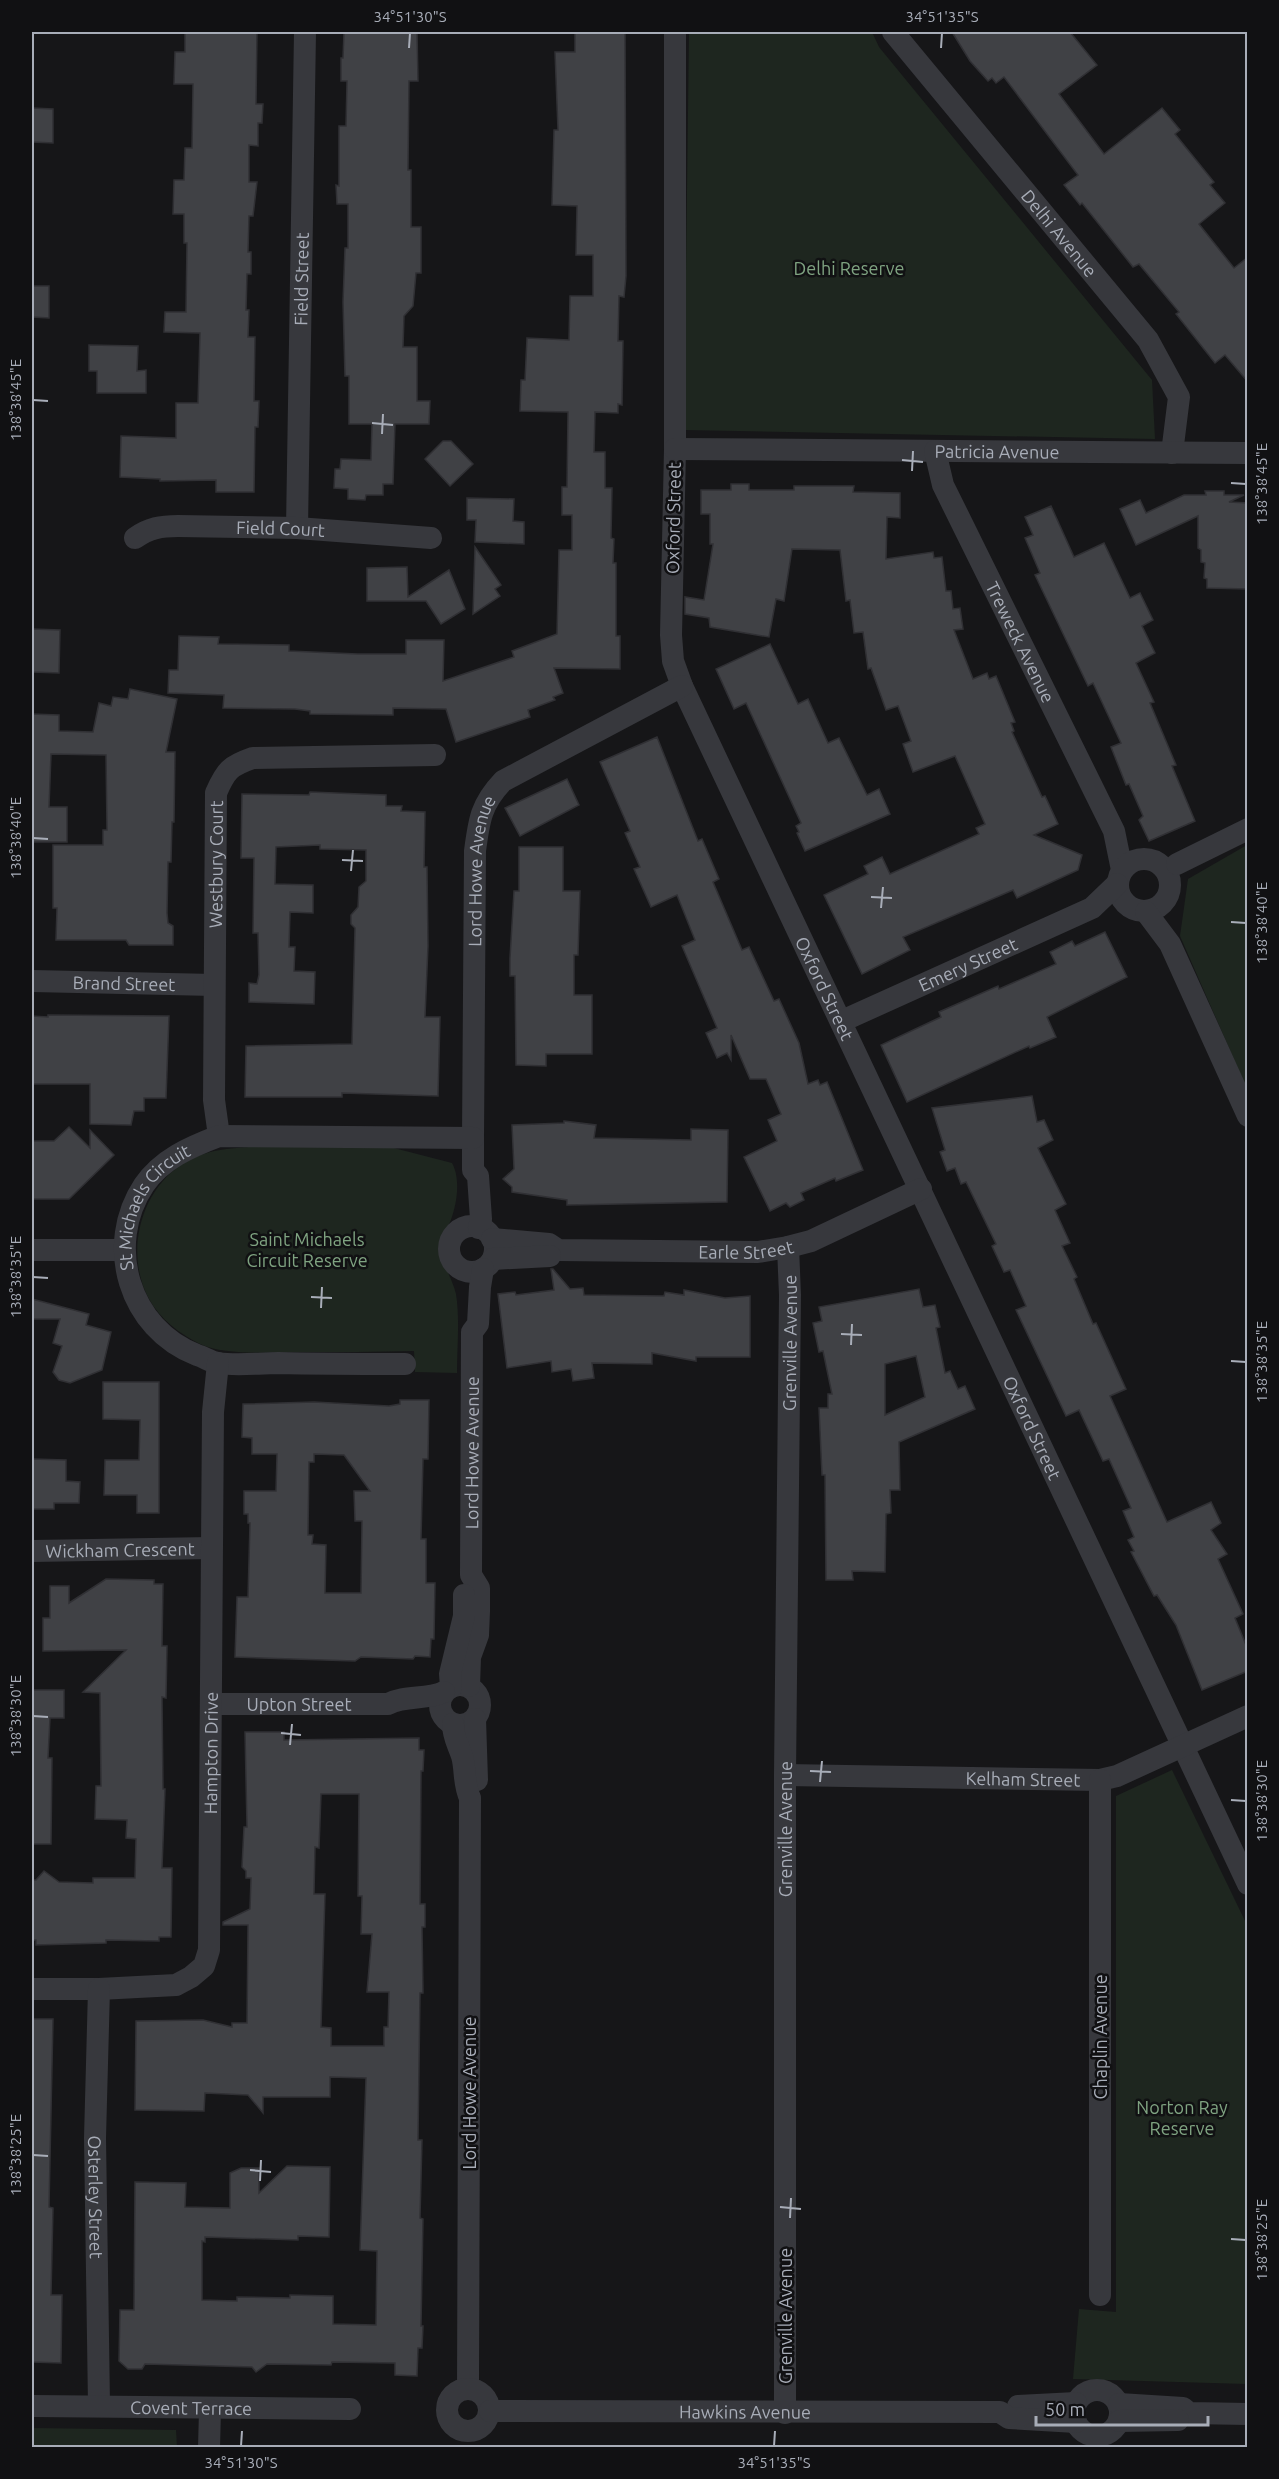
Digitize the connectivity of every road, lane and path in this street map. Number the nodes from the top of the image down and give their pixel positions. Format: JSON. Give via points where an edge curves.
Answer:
{"nodes":[{"id":1,"x":305,"y":32,"type":"edge"},
{"id":2,"x":675,"y":32,"type":"edge"},
{"id":3,"x":893,"y":32,"type":"edge"},
{"id":4,"x":675,"y":449,"type":"junction"},
{"id":5,"x":934,"y":451,"type":"junction"},
{"id":6,"x":1172,"y":453,"type":"junction"},
{"id":7,"x":1248,"y":453,"type":"edge"},
{"id":8,"x":297,"y":528,"type":"junction"},
{"id":9,"x":135,"y":538,"type":"dead end"},
{"id":10,"x":431,"y":538,"type":"dead end"},
{"id":11,"x":682,"y":686,"type":"junction"},
{"id":12,"x":435,"y":755,"type":"dead end"},
{"id":13,"x":1248,"y":829,"type":"edge"},
{"id":14,"x":1177,"y":864,"type":"dead end"},
{"id":15,"x":1127,"y":871,"type":"junction"},
{"id":16,"x":1146,"y":907,"type":"junction"},
{"id":17,"x":1092,"y":908,"type":"junction"},
{"id":18,"x":32,"y":981,"type":"edge"},
{"id":19,"x":214,"y":985,"type":"junction"},
{"id":20,"x":842,"y":1021,"type":"junction"},
{"id":21,"x":1248,"y":1116,"type":"edge"},
{"id":22,"x":219,"y":1136,"type":"junction"},
{"id":23,"x":473,"y":1138,"type":"junction"},
{"id":24,"x":921,"y":1189,"type":"junction"},
{"id":25,"x":788,"y":1247,"type":"junction"},
{"id":26,"x":478,"y":1249,"type":"junction"},
{"id":27,"x":32,"y":1250,"type":"edge"},
{"id":28,"x":124,"y":1250,"type":"junction"},
{"id":29,"x":218,"y":1363,"type":"junction"},
{"id":30,"x":405,"y":1364,"type":"dead end"},
{"id":31,"x":211,"y":1548,"type":"junction"},
{"id":32,"x":32,"y":1551,"type":"edge"},
{"id":33,"x":455,"y":1688,"type":"junction"},
{"id":34,"x":211,"y":1704,"type":"junction"},
{"id":35,"x":388,"y":1704,"type":"junction"},
{"id":36,"x":1248,"y":1716,"type":"edge"},
{"id":37,"x":457,"y":1719,"type":"junction"},
{"id":38,"x":1182,"y":1747,"type":"junction"},
{"id":39,"x":785,"y":1775,"type":"junction"},
{"id":40,"x":1100,"y":1780,"type":"junction"},
{"id":41,"x":1248,"y":1884,"type":"edge"},
{"id":42,"x":32,"y":1989,"type":"edge"},
{"id":43,"x":99,"y":1989,"type":"junction"},
{"id":44,"x":1100,"y":2295,"type":"dead end"},
{"id":45,"x":468,"y":2388,"type":"junction"},
{"id":46,"x":99,"y":2405,"type":"junction"},
{"id":47,"x":32,"y":2406,"type":"edge"},
{"id":48,"x":350,"y":2409,"type":"dead end"},
{"id":49,"x":210,"y":2410,"type":"junction"},
{"id":50,"x":490,"y":2411,"type":"junction"},
{"id":51,"x":785,"y":2413,"type":"junction"},
{"id":52,"x":1248,"y":2414,"type":"edge"},
{"id":53,"x":1097,"y":2426,"type":"edge"},
{"id":54,"x":468,"y":2440,"type":"edge"},
{"id":55,"x":209,"y":2448,"type":"edge"}],
"edges":[{"from":1,"to":8,"type":"street","name":"Field Street"},
{"from":2,"to":4,"type":"street","name":"Oxford Street"},
{"from":3,"to":6,"type":"street","name":"Delhi Avenue","via":[[1148,340],[1179,397]]},
{"from":4,"to":5,"type":"street","name":"Patricia Avenue"},
{"from":4,"to":11,"type":"street","name":"Oxford Street","via":[[671,635],[673,661]]},
{"from":5,"to":6,"type":"street","name":"Patricia Avenue"},
{"from":5,"to":15,"type":"street","name":"Treweck Avenue","via":[[943,485],[1114,831]]},
{"from":6,"to":7,"type":"street","name":"Patricia Avenue"},
{"from":8,"to":9,"type":"street","name":"Field Court","via":[[161,526]]},
{"from":8,"to":10,"type":"street","name":"Field Court"},
{"from":11,"to":20,"type":"street","name":"Oxford Street"},
{"from":11,"to":23,"type":"street","name":"Lord Howe Avenue","via":[[503,781],[489,796],[479,818],[475,851]]},
{"from":12,"to":19,"type":"street","name":"Westbury Court","via":[[253,758],[234,765],[224,774],[216,793]]},
{"from":13,"to":14,"type":"street"},
{"from":15,"to":16,"type":"street","via":[[1120,897]]},
{"from":15,"to":16,"type":"street","via":[[1160,863],[1166,870],[1170,891]]},
{"from":15,"to":17,"type":"street","name":"Emery Street"},
{"from":16,"to":17,"type":"street","name":"Emery Street"},
{"from":16,"to":21,"type":"street","via":[[1170,944]]},
{"from":17,"to":20,"type":"street","name":"Emery Street"},
{"from":18,"to":19,"type":"street","name":"Brand Street"},
{"from":19,"to":22,"type":"street","name":"Westbury Court","via":[[214,1100]]},
{"from":20,"to":24,"type":"street","name":"Oxford Street"},
{"from":22,"to":23,"type":"street","name":"St Michaels Circuit"},
{"from":22,"to":28,"type":"street","name":"St Michaels Circuit","via":[[186,1149],[160,1167],[145,1184],[127,1224]]},
{"from":23,"to":26,"type":"street","name":"Lord Howe Avenue","via":[[473,1170],[468,1176]]},
{"from":24,"to":25,"type":"street","name":"Earle Street","via":[[811,1241]]},
{"from":24,"to":38,"type":"street","name":"Oxford Street"},
{"from":25,"to":26,"type":"street","name":"Earle Street","via":[[758,1252],[558,1250],[549,1244]]},
{"from":25,"to":39,"type":"street","name":"Grenville Avenue"},
{"from":26,"to":33,"type":"street","name":"Lord Howe Avenue","via":[[478,1324],[472,1332],[471,1575],[464,1585],[464,1616],[450,1674]]},
{"from":27,"to":28,"type":"street"},
{"from":28,"to":29,"type":"street","name":"St Michaels Circuit","via":[[127,1275],[148,1319],[165,1337]]},
{"from":29,"to":30,"type":"street","name":"St Michaels Circuit"},
{"from":29,"to":31,"type":"street","name":"Hampton Drive","via":[[213,1412]]},
{"from":31,"to":32,"type":"street","name":"Wickham Crescent"},
{"from":31,"to":34,"type":"street","name":"Hampton Drive"},
{"from":33,"to":35,"type":"street","name":"Upton Street","via":[[433,1697]]},
{"from":33,"to":37,"type":"street","name":"Lord Howe Avenue","via":[[440,1704]]},
{"from":33,"to":37,"type":"street","via":[[474,1690],[480,1701],[480,1707]]},
{"from":34,"to":35,"type":"street","name":"Upton Street"},
{"from":34,"to":43,"type":"street","name":"Hampton Drive","via":[[209,1950],[204,1966],[176,1985]]},
{"from":35,"to":37,"type":"street","name":"Upton Street","via":[[396,1709]]},
{"from":36,"to":38,"type":"street","name":"Kelham Street"},
{"from":37,"to":45,"type":"street","name":"Lord Howe Avenue","via":[[453,1736],[463,1758],[470,1798]]},
{"from":38,"to":40,"type":"street","name":"Kelham Street"},
{"from":38,"to":41,"type":"street","name":"Oxford Street"},
{"from":39,"to":40,"type":"street","name":"Kelham Street"},
{"from":39,"to":51,"type":"street","name":"Grenville Avenue"},
{"from":40,"to":44,"type":"street","name":"Chaplin Avenue"},
{"from":42,"to":43,"type":"street","name":"Hampton Drive"},
{"from":43,"to":46,"type":"street","name":"Osterley Street","via":[[95,2138]]},
{"from":45,"to":50,"type":"street","via":[[482,2393]]},
{"from":45,"to":54,"type":"street","via":[[449,2400],[447,2414]]},
{"from":46,"to":47,"type":"street","name":"Covent Terrace"},
{"from":46,"to":49,"type":"street","name":"Covent Terrace"},
{"from":48,"to":49,"type":"street","name":"Covent Terrace"},
{"from":49,"to":55,"type":"street"},
{"from":50,"to":51,"type":"street","name":"Hawkins Avenue"},
{"from":50,"to":54,"type":"street","via":[[483,2426]]},
{"from":51,"to":53,"type":"street","name":"Hawkins Avenue","via":[[1000,2412],[1009,2418]]},
{"from":52,"to":53,"type":"street","name":"Hawkins Avenue","via":[[1189,2413],[1183,2408]]}]}
